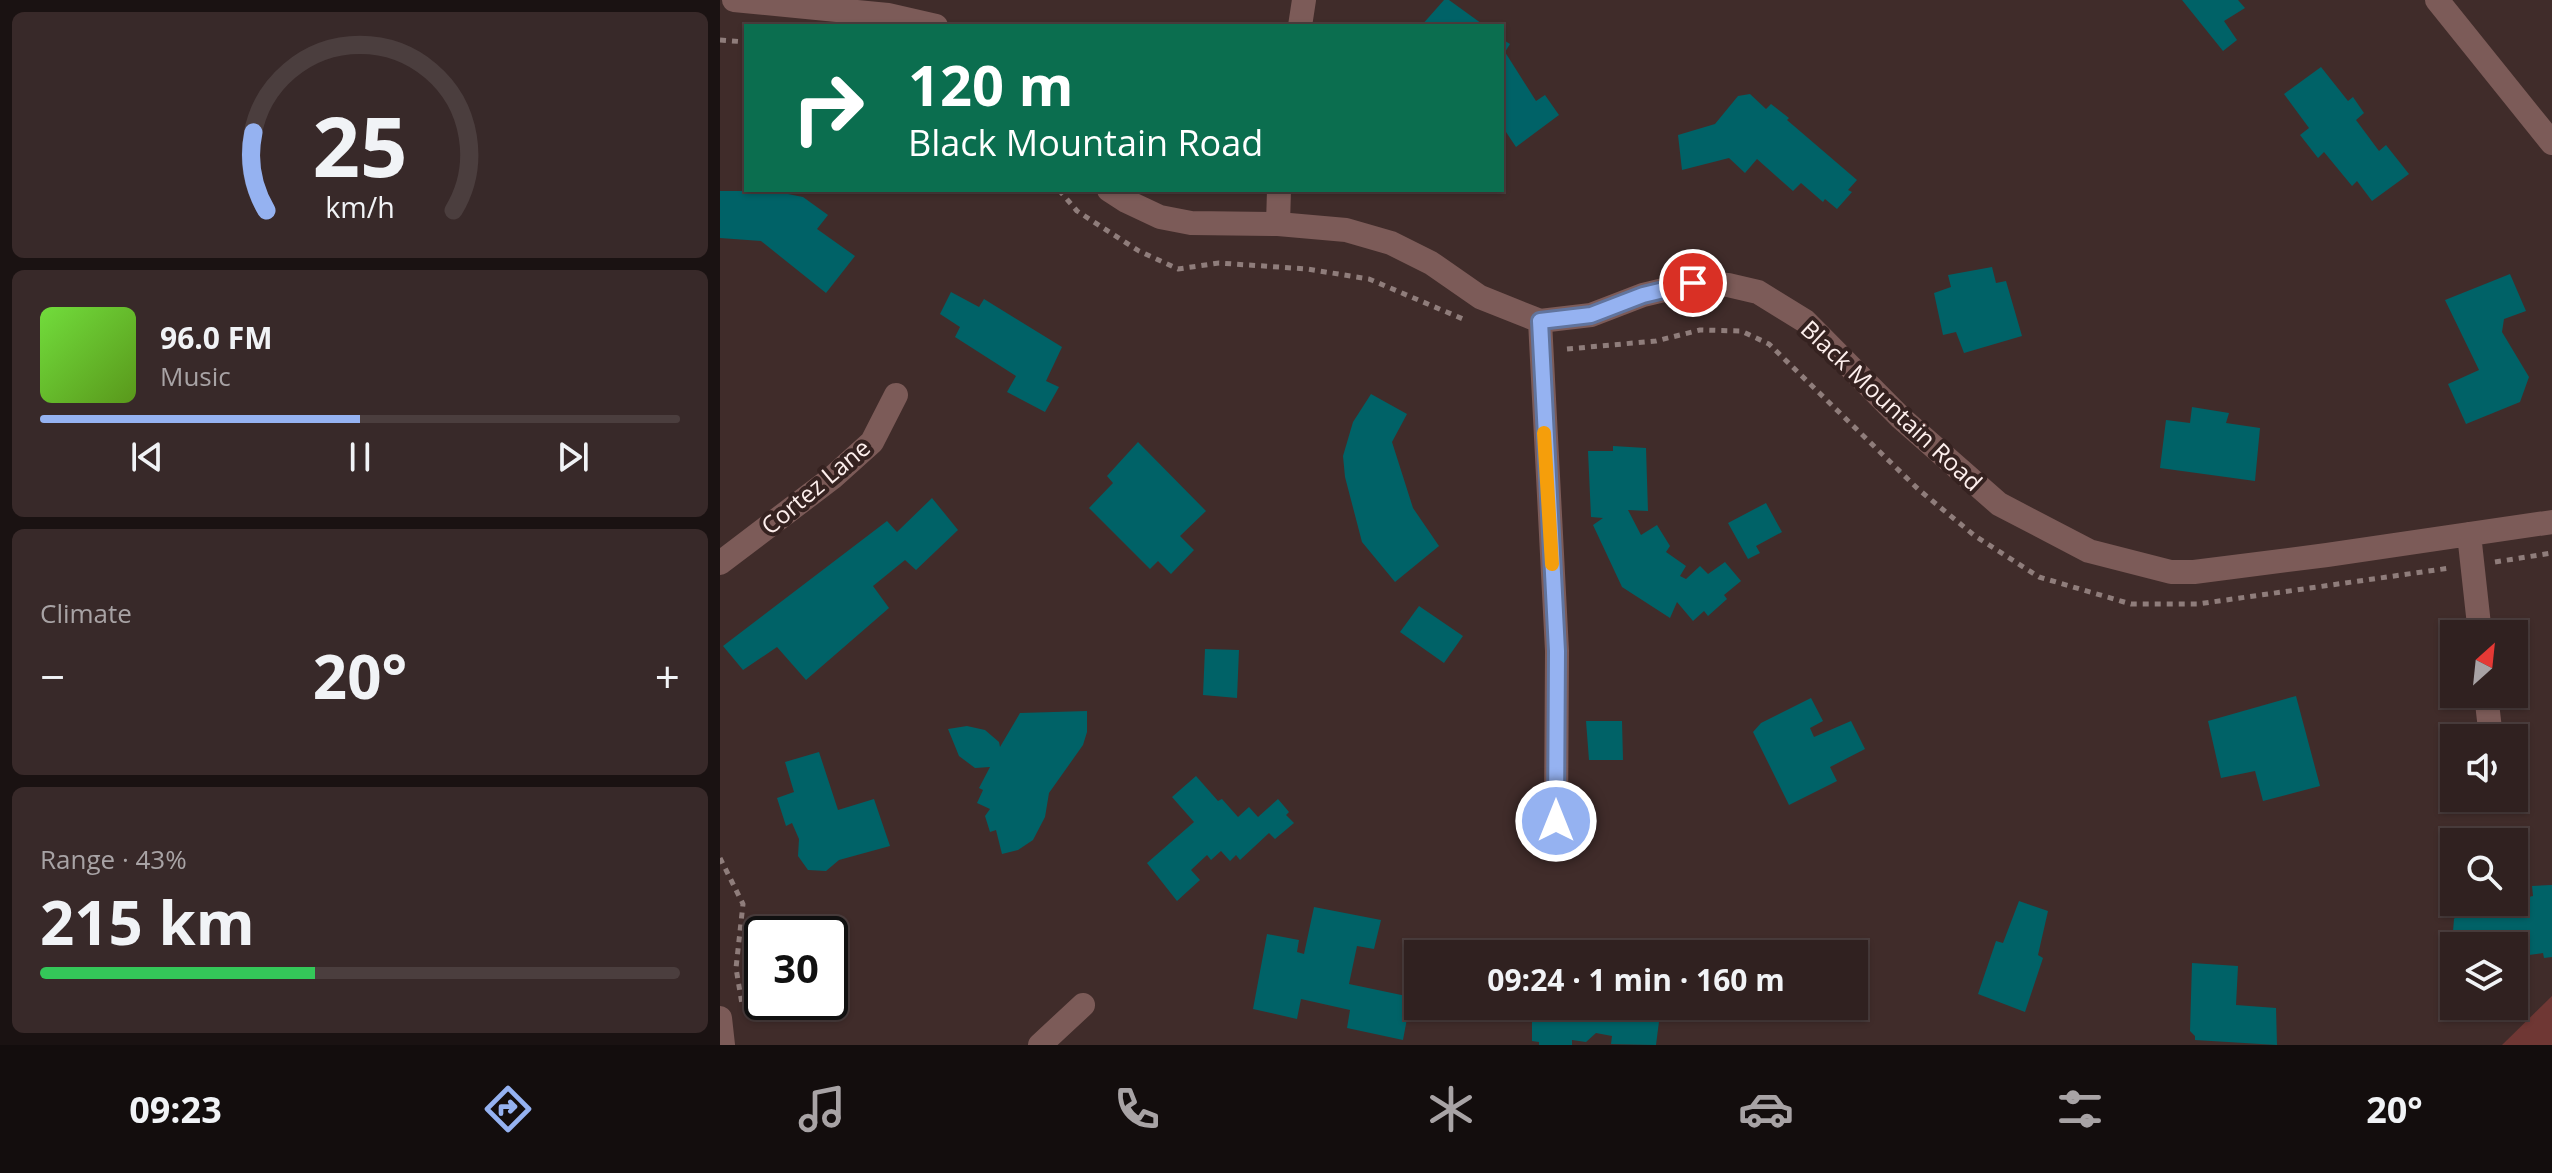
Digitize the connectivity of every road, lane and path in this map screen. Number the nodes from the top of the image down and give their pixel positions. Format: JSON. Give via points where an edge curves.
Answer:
{"nodes":[{"id":1,"x":734,"y":0,"type":"edge"},
{"id":2,"x":1304,"y":0,"type":"edge"},
{"id":3,"x":2437,"y":0,"type":"edge"},
{"id":4,"x":927,"y":24,"type":"edge"},
{"id":5,"x":1300,"y":24,"type":"edge"},
{"id":6,"x":720,"y":40,"type":"edge"},
{"id":7,"x":744,"y":42,"type":"edge"},
{"id":8,"x":2552,"y":143,"type":"edge"},
{"id":9,"x":1061,"y":192,"type":"edge"},
{"id":10,"x":1112,"y":192,"type":"edge"},
{"id":11,"x":1279,"y":192,"type":"edge"},
{"id":12,"x":1278,"y":224,"type":"junction"},
{"id":13,"x":1540,"y":321,"type":"junction"},
{"id":14,"x":1473,"y":323,"type":"dead end"},
{"id":15,"x":1540,"y":351,"type":"junction"},
{"id":16,"x":896,"y":395,"type":"dead end"},
{"id":17,"x":2552,"y":522,"type":"edge"},
{"id":18,"x":2469,"y":534,"type":"junction"},
{"id":19,"x":2552,"y":553,"type":"edge"},
{"id":20,"x":720,"y":563,"type":"edge"},
{"id":21,"x":2474,"y":565,"type":"junction"},
{"id":22,"x":2479,"y":620,"type":"edge"},
{"id":23,"x":1556,"y":821,"type":"dead end"},
{"id":24,"x":720,"y":858,"type":"edge"},
{"id":25,"x":1083,"y":1005,"type":"dead end"},
{"id":26,"x":731,"y":1015,"type":"edge"},
{"id":27,"x":723,"y":1045,"type":"edge"},
{"id":28,"x":1040,"y":1045,"type":"edge"}],
"edges":[{"from":1,"to":4,"type":"street","via":[[888,15]]},
{"from":2,"to":5,"type":"street"},
{"from":3,"to":8,"type":"street"},
{"from":6,"to":7,"type":"path"},
{"from":9,"to":14,"type":"path","via":[[1077,211],[1178,269],[1219,263],[1369,279]]},
{"from":10,"to":12,"type":"street","name":"Black Mountain Road","via":[[1160,217],[1203,224]]},
{"from":11,"to":12,"type":"street"},
{"from":12,"to":13,"type":"street","name":"Black Mountain Road","via":[[1346,230],[1391,243],[1480,297]]},
{"from":13,"to":15,"type":"street"},
{"from":13,"to":18,"type":"street","name":"Black Mountain Road","via":[[1591,315],[1693,283],[1758,292],[1805,321],[1901,418],[1999,504],[2089,551],[2158,569],[2194,572]]},
{"from":15,"to":21,"type":"path","via":[[1656,341],[1700,330],[1741,331],[1769,344],[1918,489],[1975,536],[2039,577],[2131,604],[2198,604]]},
{"from":15,"to":23,"type":"street","via":[[1557,651]]},
{"from":16,"to":20,"type":"street","name":"Cortez Lane","via":[[872,442]]},
{"from":17,"to":18,"type":"street","name":"Black Mountain Road"},
{"from":18,"to":21,"type":"street"},
{"from":19,"to":21,"type":"path"},
{"from":21,"to":22,"type":"street"},
{"from":24,"to":26,"type":"path","via":[[743,904]]},
{"from":25,"to":28,"type":"street"},
{"from":26,"to":27,"type":"street"}]}
